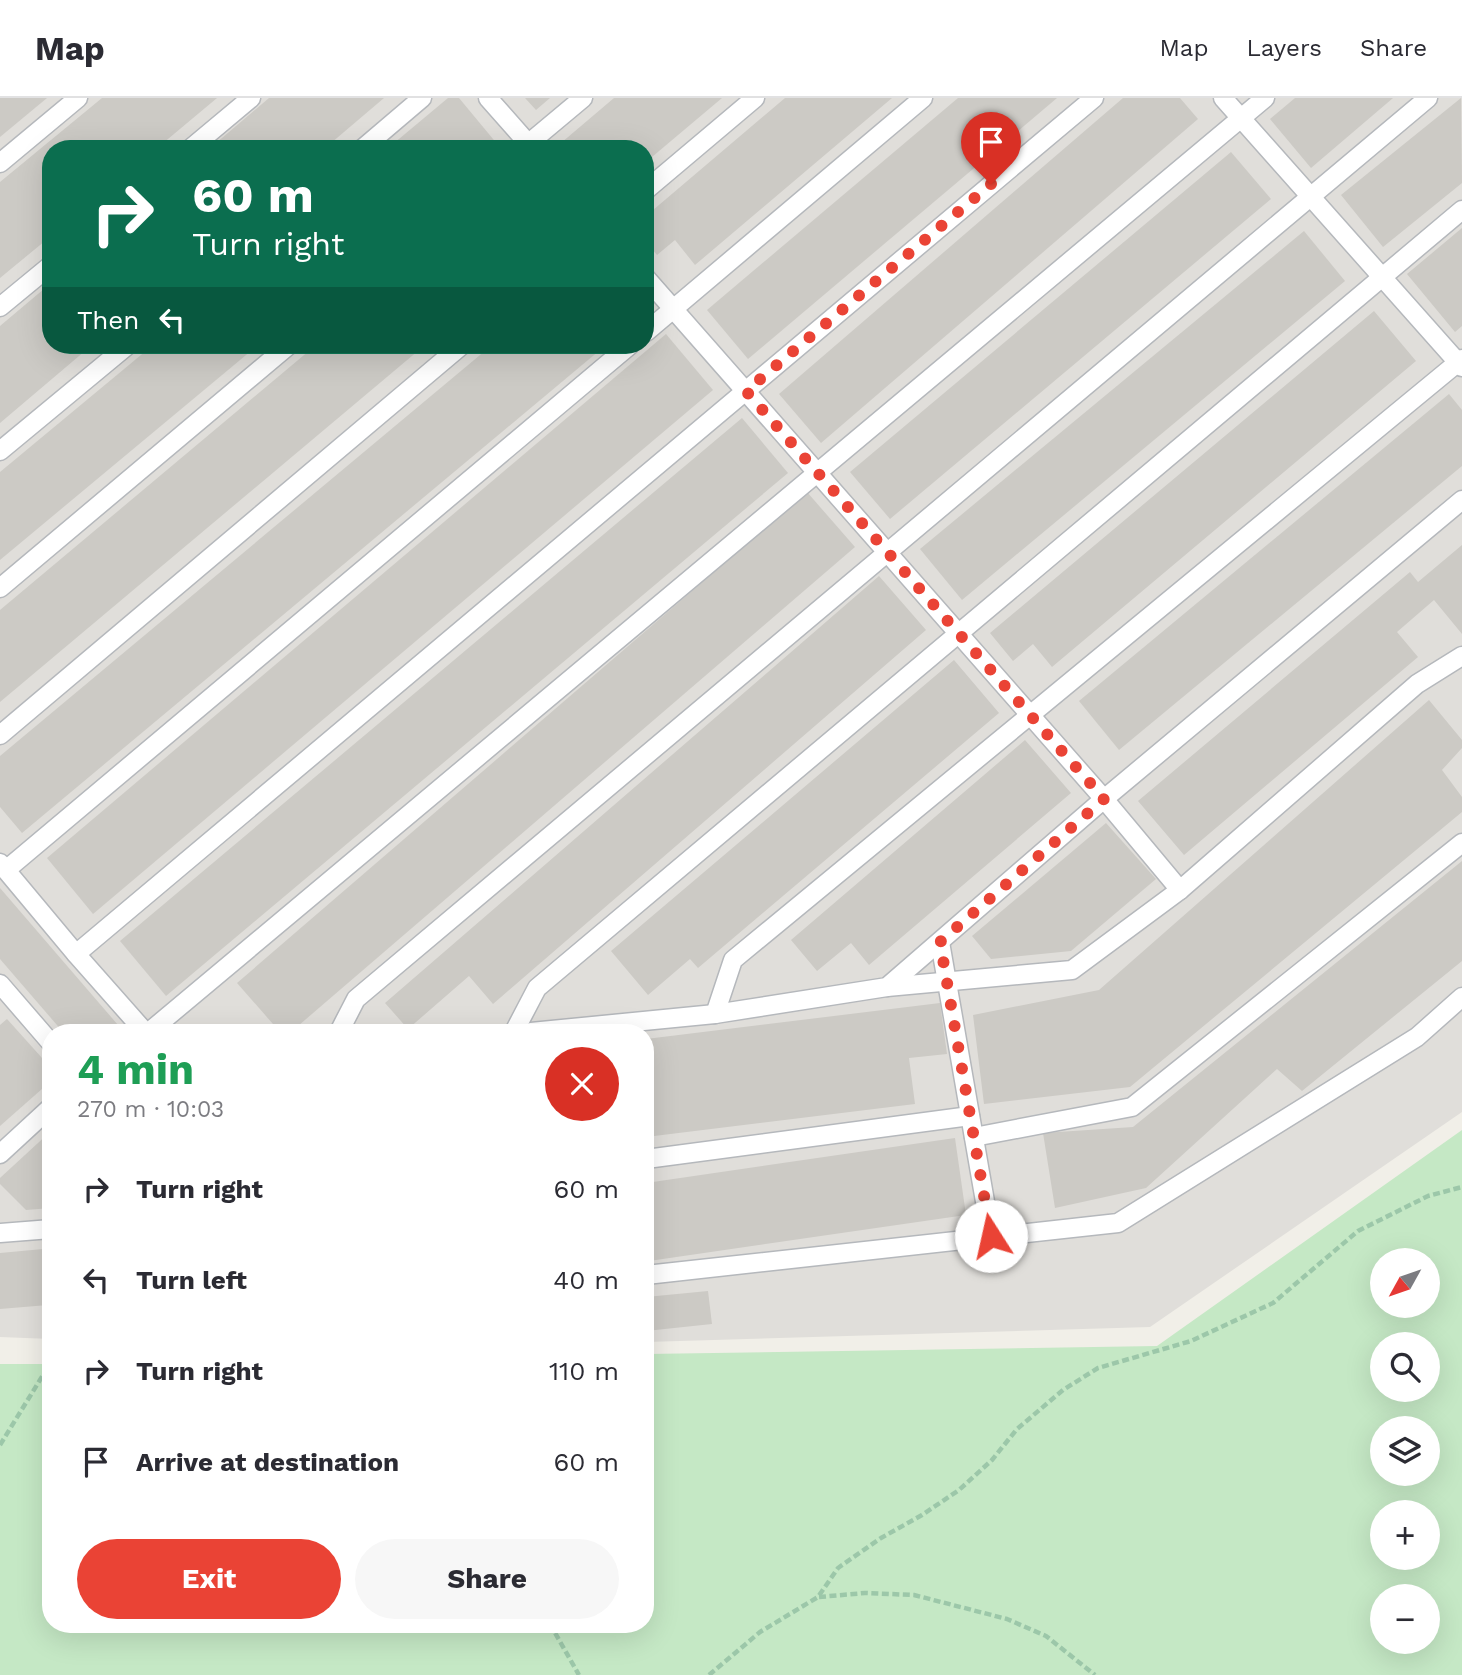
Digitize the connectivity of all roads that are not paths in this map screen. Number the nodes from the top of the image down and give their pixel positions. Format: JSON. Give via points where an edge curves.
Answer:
{"nodes":[{"id":1,"x":78,"y":98,"type":"edge"},
{"id":2,"x":251,"y":98,"type":"edge"},
{"id":3,"x":422,"y":98,"type":"edge"},
{"id":4,"x":488,"y":98,"type":"edge"},
{"id":5,"x":583,"y":98,"type":"edge"},
{"id":6,"x":755,"y":98,"type":"edge"},
{"id":7,"x":923,"y":98,"type":"edge"},
{"id":8,"x":1094,"y":98,"type":"edge"},
{"id":9,"x":1223,"y":98,"type":"edge"},
{"id":10,"x":1265,"y":98,"type":"edge"},
{"id":11,"x":1428,"y":98,"type":"edge"},
{"id":12,"x":1241,"y":118,"type":"junction"},
{"id":13,"x":201,"y":140,"type":"edge"},
{"id":14,"x":373,"y":140,"type":"edge"},
{"id":15,"x":522,"y":140,"type":"edge"},
{"id":16,"x":536,"y":140,"type":"edge"},
{"id":17,"x":0,"y":163,"type":"edge"},
{"id":18,"x":654,"y":183,"type":"edge"},
{"id":19,"x":1310,"y":197,"type":"junction"},
{"id":20,"x":1462,"y":210,"type":"edge"},
{"id":21,"x":42,"y":272,"type":"edge"},
{"id":22,"x":1382,"y":277,"type":"junction"},
{"id":23,"x":654,"y":287,"type":"edge"},
{"id":24,"x":0,"y":307,"type":"edge"},
{"id":25,"x":673,"y":309,"type":"junction"},
{"id":26,"x":654,"y":325,"type":"edge"},
{"id":27,"x":117,"y":354,"type":"edge"},
{"id":28,"x":278,"y":354,"type":"edge"},
{"id":29,"x":451,"y":354,"type":"edge"},
{"id":30,"x":619,"y":354,"type":"edge"},
{"id":31,"x":1461,"y":362,"type":"edge"},
{"id":32,"x":746,"y":391,"type":"junction"},
{"id":33,"x":0,"y":452,"type":"edge"},
{"id":34,"x":817,"y":473,"type":"junction"},
{"id":35,"x":1462,"y":500,"type":"edge"},
{"id":36,"x":887,"y":553,"type":"junction"},
{"id":37,"x":0,"y":588,"type":"edge"},
{"id":38,"x":959,"y":634,"type":"junction"},
{"id":39,"x":1462,"y":656,"type":"edge"},
{"id":40,"x":1030,"y":715,"type":"junction"},
{"id":41,"x":0,"y":735,"type":"edge"},
{"id":42,"x":1104,"y":799,"type":"junction"},
{"id":43,"x":1462,"y":843,"type":"edge"},
{"id":44,"x":3,"y":867,"type":"edge"},
{"id":45,"x":1180,"y":890,"type":"junction"},
{"id":46,"x":940,"y":942,"type":"junction"},
{"id":47,"x":76,"y":954,"type":"junction"},
{"id":48,"x":947,"y":982,"type":"junction"},
{"id":49,"x":0,"y":984,"type":"edge"},
{"id":50,"x":887,"y":987,"type":"junction"},
{"id":51,"x":1462,"y":997,"type":"edge"},
{"id":52,"x":715,"y":1014,"type":"junction"},
{"id":53,"x":140,"y":1024,"type":"edge"},
{"id":54,"x":157,"y":1024,"type":"edge"},
{"id":55,"x":343,"y":1024,"type":"edge"},
{"id":56,"x":518,"y":1024,"type":"edge"},
{"id":57,"x":613,"y":1024,"type":"edge"},
{"id":58,"x":42,"y":1033,"type":"edge"},
{"id":59,"x":42,"y":1115,"type":"edge"},
{"id":60,"x":970,"y":1116,"type":"junction"},
{"id":61,"x":974,"y":1137,"type":"junction"},
{"id":62,"x":0,"y":1154,"type":"edge"},
{"id":63,"x":654,"y":1158,"type":"edge"},
{"id":64,"x":42,"y":1230,"type":"edge"},
{"id":65,"x":0,"y":1233,"type":"edge"},
{"id":66,"x":991,"y":1236,"type":"junction"},
{"id":67,"x":654,"y":1274,"type":"edge"}],
"edges":[{"from":1,"to":17,"type":"lane"},
{"from":2,"to":13,"type":"lane"},
{"from":3,"to":14,"type":"lane"},
{"from":4,"to":15,"type":"lane"},
{"from":5,"to":16,"type":"lane"},
{"from":6,"to":18,"type":"lane"},
{"from":7,"to":25,"type":"lane"},
{"from":8,"to":32,"type":"lane"},
{"from":9,"to":12,"type":"lane"},
{"from":10,"to":12,"type":"lane"},
{"from":11,"to":19,"type":"lane"},
{"from":12,"to":19,"type":"lane"},
{"from":12,"to":34,"type":"lane"},
{"from":19,"to":22,"type":"lane"},
{"from":19,"to":36,"type":"lane"},
{"from":20,"to":22,"type":"lane"},
{"from":21,"to":24,"type":"lane"},
{"from":22,"to":31,"type":"lane"},
{"from":22,"to":38,"type":"lane"},
{"from":23,"to":25,"type":"lane"},
{"from":25,"to":26,"type":"lane"},
{"from":25,"to":32,"type":"lane"},
{"from":27,"to":33,"type":"lane"},
{"from":28,"to":37,"type":"lane"},
{"from":29,"to":41,"type":"lane"},
{"from":30,"to":44,"type":"lane"},
{"from":31,"to":40,"type":"lane"},
{"from":32,"to":34,"type":"lane"},
{"from":32,"to":47,"type":"lane"},
{"from":34,"to":36,"type":"lane"},
{"from":34,"to":54,"type":"lane"},
{"from":35,"to":42,"type":"lane"},
{"from":36,"to":38,"type":"lane"},
{"from":36,"to":55,"type":"lane","via":[[356,999]]},
{"from":38,"to":40,"type":"lane"},
{"from":38,"to":56,"type":"lane","via":[[537,988]]},
{"from":39,"to":45,"type":"lane","via":[[1417,684]]},
{"from":40,"to":42,"type":"lane"},
{"from":40,"to":52,"type":"lane","via":[[733,960]]},
{"from":42,"to":45,"type":"lane"},
{"from":42,"to":46,"type":"lane"},
{"from":43,"to":61,"type":"lane","via":[[1132,1107]]},
{"from":44,"to":47,"type":"lane"},
{"from":45,"to":48,"type":"lane","via":[[1072,970]]},
{"from":46,"to":48,"type":"lane"},
{"from":46,"to":50,"type":"lane"},
{"from":47,"to":53,"type":"lane"},
{"from":48,"to":50,"type":"lane"},
{"from":48,"to":60,"type":"lane"},
{"from":49,"to":58,"type":"lane"},
{"from":50,"to":52,"type":"lane"},
{"from":51,"to":66,"type":"lane","via":[[1417,1037],[1118,1223]]},
{"from":52,"to":57,"type":"lane"},
{"from":59,"to":62,"type":"lane"},
{"from":60,"to":61,"type":"lane"},
{"from":60,"to":63,"type":"lane"},
{"from":61,"to":66,"type":"lane"},
{"from":64,"to":65,"type":"lane"},
{"from":66,"to":67,"type":"lane"}]}
